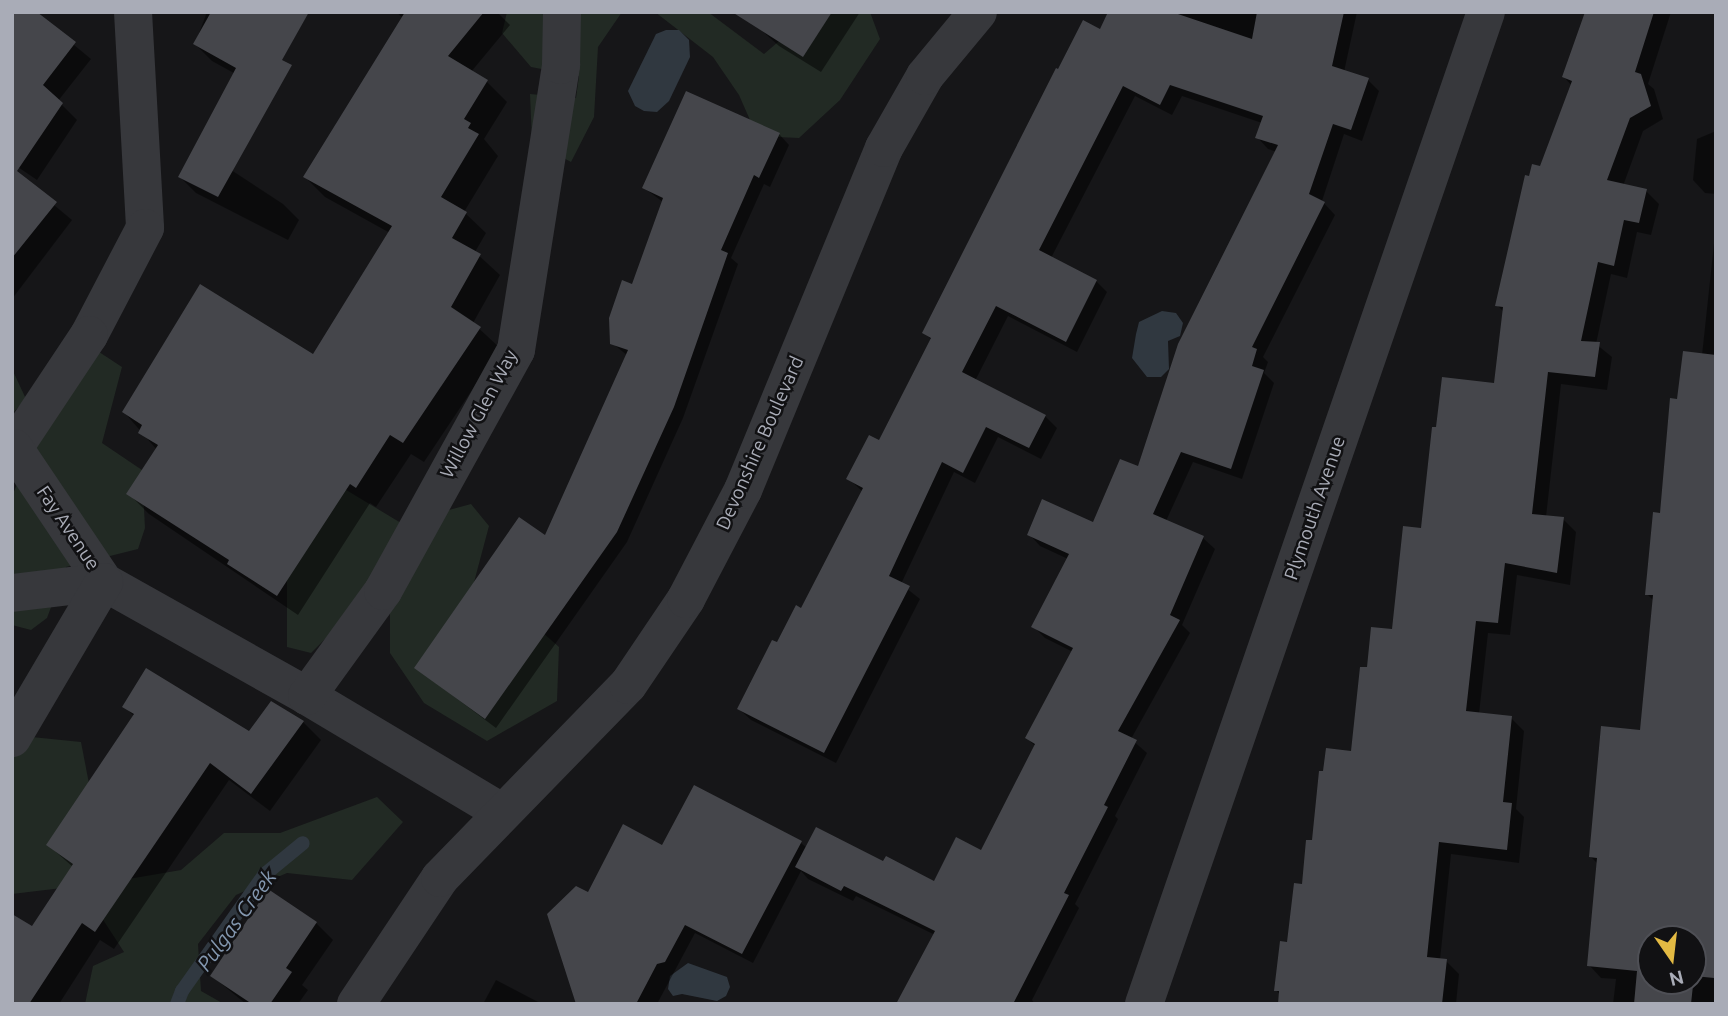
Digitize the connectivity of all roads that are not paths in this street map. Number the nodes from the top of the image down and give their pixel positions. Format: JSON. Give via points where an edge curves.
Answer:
{"nodes":[{"id":1,"x":133,"y":12,"type":"edge"},
{"id":2,"x":562,"y":12,"type":"edge"},
{"id":3,"x":978,"y":12,"type":"edge"},
{"id":4,"x":1486,"y":12,"type":"edge"},
{"id":5,"x":104,"y":582,"type":"junction"},
{"id":6,"x":12,"y":593,"type":"edge"},
{"id":7,"x":307,"y":696,"type":"junction"},
{"id":8,"x":12,"y":738,"type":"edge"},
{"id":9,"x":503,"y":813,"type":"junction"},
{"id":10,"x":356,"y":1004,"type":"edge"},
{"id":11,"x":1143,"y":1004,"type":"edge"}],
"edges":[{"from":1,"to":5,"type":"street","name":"Fay Avenue","via":[[145,228],[89,335],[15,448]]},
{"from":2,"to":7,"type":"street","name":"Willow Glen Way","via":[[561,65],[516,351],[383,592]]},
{"from":3,"to":9,"type":"street","name":"Devonshire Boulevard","via":[[925,76],[884,148],[743,490],[686,599],[628,685]]},
{"from":4,"to":11,"type":"street","name":"Plymouth Avenue"},
{"from":5,"to":6,"type":"street"},
{"from":5,"to":7,"type":"street","name":"Fay Avenue"},
{"from":5,"to":8,"type":"street"},
{"from":7,"to":9,"type":"street","name":"Fay Avenue"},
{"from":9,"to":10,"type":"street","name":"Devonshire Boulevard","via":[[440,878]]}]}
